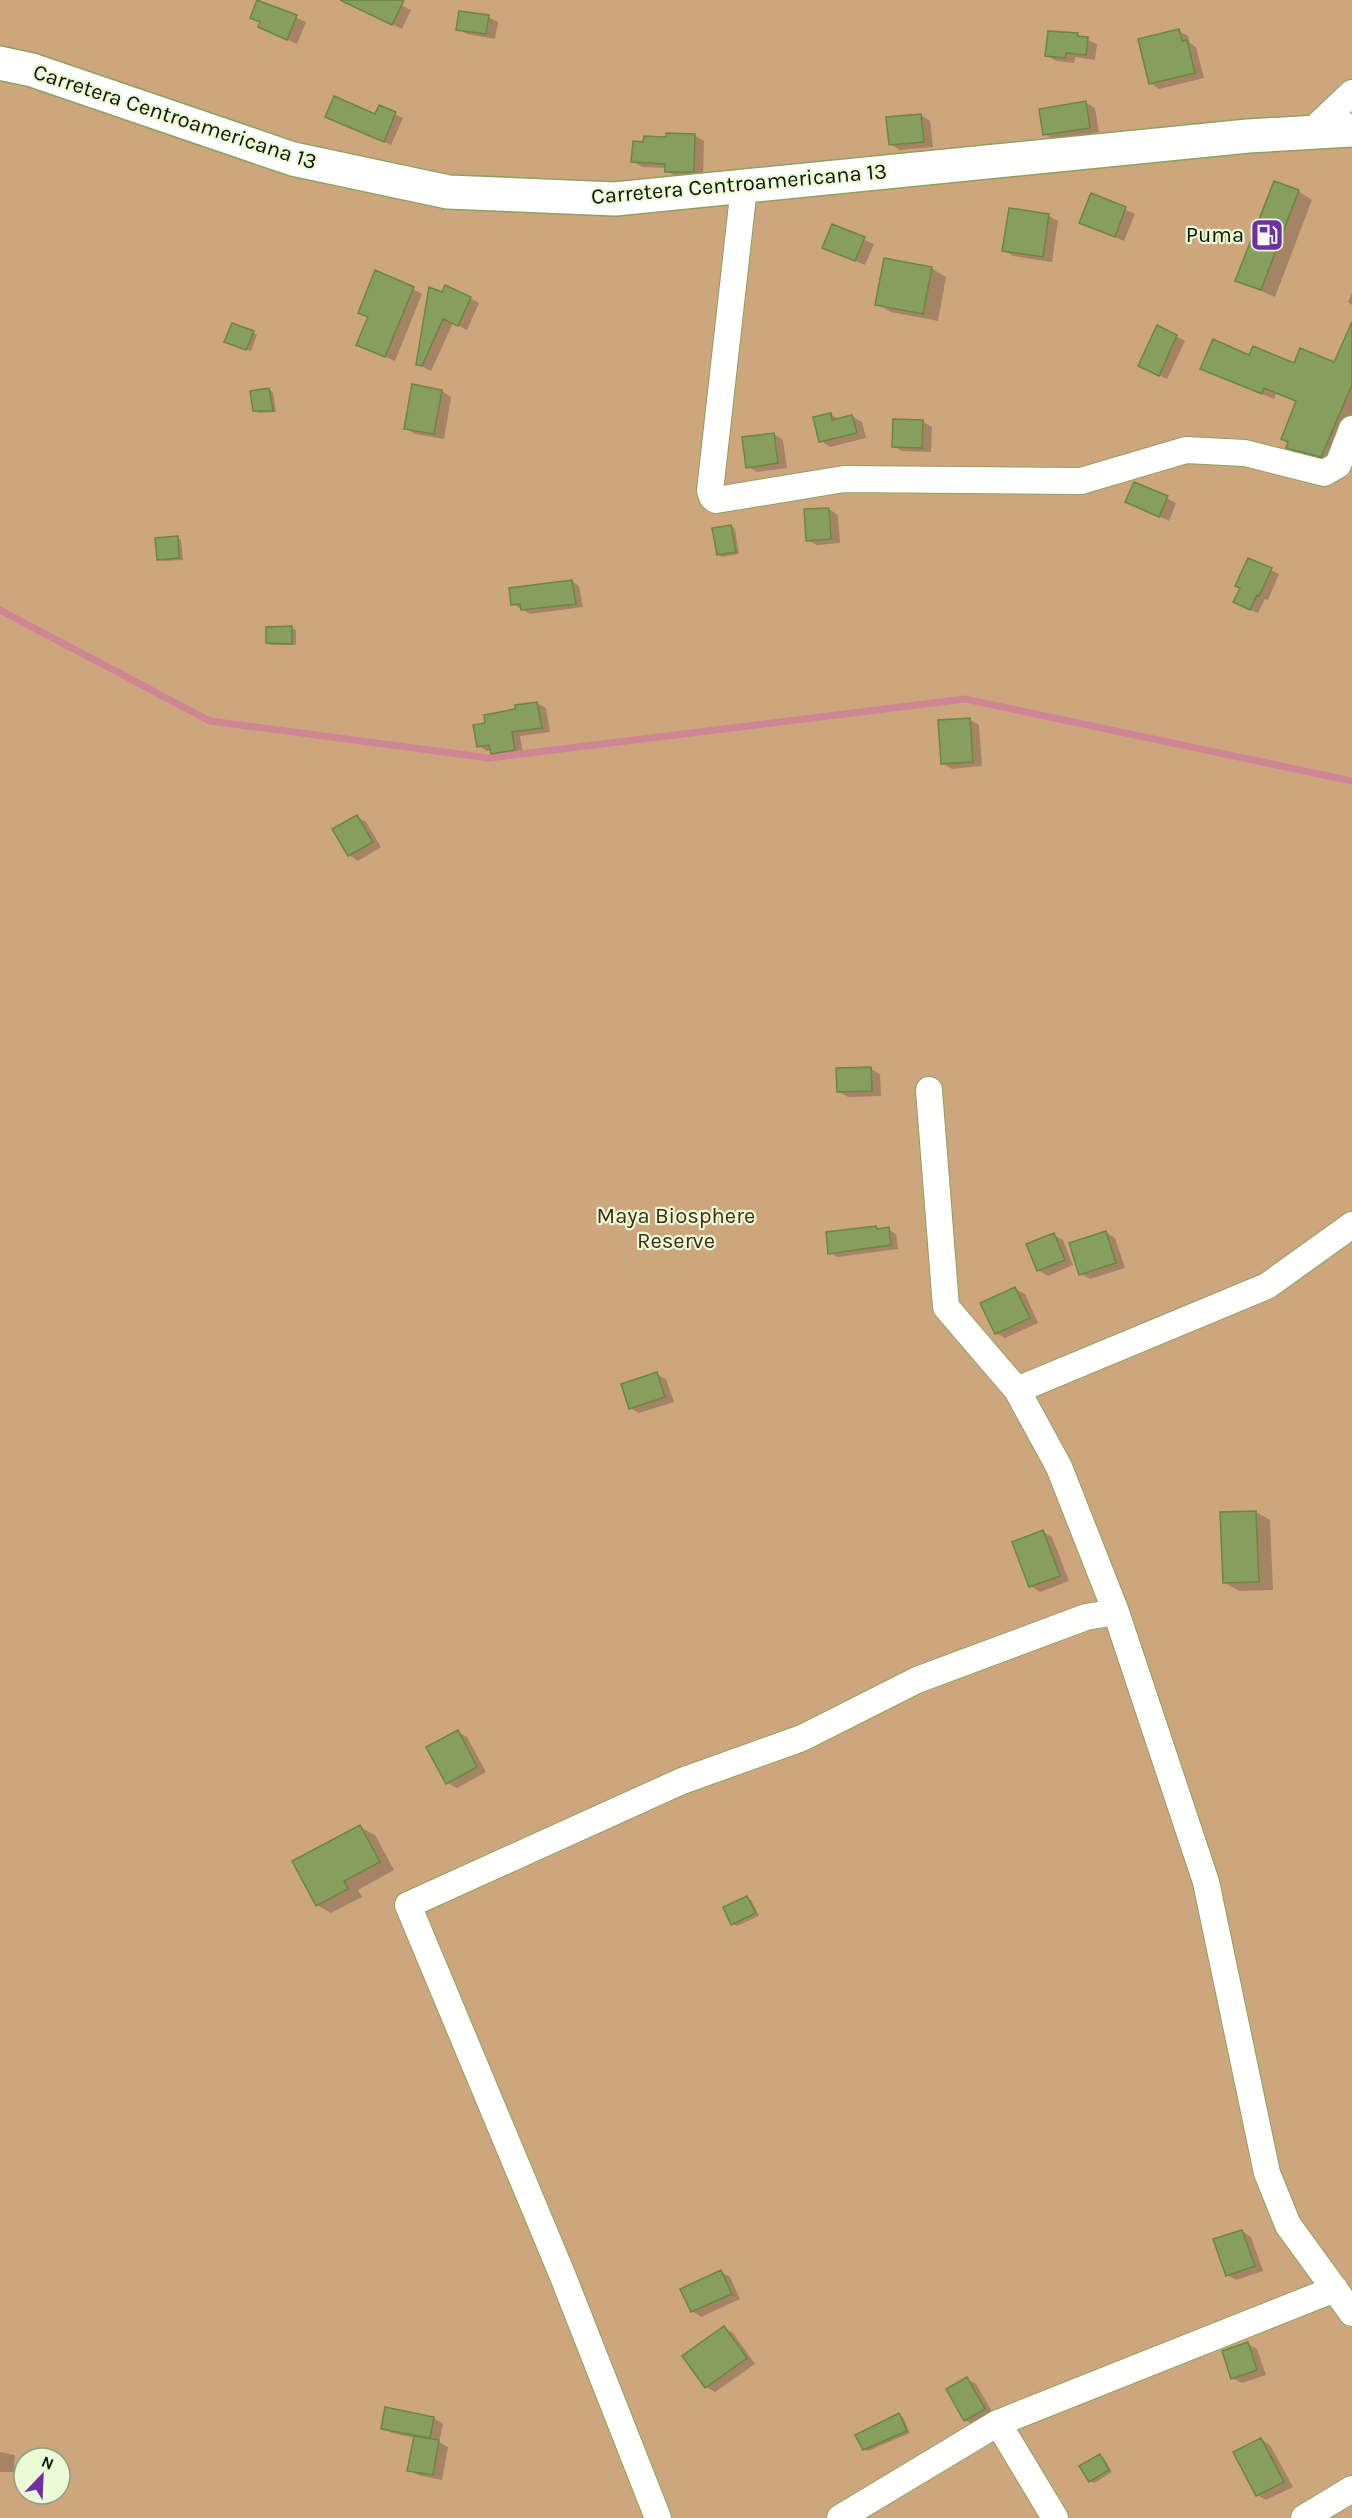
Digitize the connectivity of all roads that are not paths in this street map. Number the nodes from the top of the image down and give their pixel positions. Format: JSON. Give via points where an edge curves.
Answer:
{"nodes":[{"id":1,"x":0,"y":63,"type":"edge"},
{"id":2,"x":1352,"y":93,"type":"edge"},
{"id":3,"x":1352,"y":130,"type":"edge"},
{"id":4,"x":1311,"y":132,"type":"junction"},
{"id":5,"x":744,"y":187,"type":"junction"},
{"id":6,"x":1352,"y":429,"type":"edge"},
{"id":7,"x":929,"y":1090,"type":"dead end"},
{"id":8,"x":1352,"y":1225,"type":"edge"},
{"id":9,"x":1017,"y":1390,"type":"junction"},
{"id":10,"x":1116,"y":1612,"type":"junction"},
{"id":11,"x":1335,"y":2289,"type":"junction"},
{"id":12,"x":1352,"y":2313,"type":"edge"},
{"id":13,"x":998,"y":2423,"type":"junction"},
{"id":14,"x":1352,"y":2489,"type":"edge"},
{"id":15,"x":658,"y":2518,"type":"edge"},
{"id":16,"x":840,"y":2518,"type":"edge"},
{"id":17,"x":1055,"y":2518,"type":"edge"},
{"id":18,"x":1304,"y":2518,"type":"edge"}],
"edges":[{"from":1,"to":5,"type":"highway","name":"Carretera Centroamericana 13","via":[[32,70],[293,159],[448,192],[615,199]]},
{"from":2,"to":4,"type":"street"},
{"from":3,"to":4,"type":"highway","name":"Carretera Centroamericana 13"},
{"from":4,"to":5,"type":"highway","name":"Carretera Centroamericana 13"},
{"from":5,"to":6,"type":"street","via":[[710,491],[716,500],[844,479],[1081,482],[1186,450],[1245,453],[1324,474],[1338,465]]},
{"from":7,"to":9,"type":"street","via":[[946,1307]]},
{"from":8,"to":9,"type":"street","via":[[1267,1286]]},
{"from":9,"to":10,"type":"street","via":[[1059,1467]]},
{"from":10,"to":11,"type":"street","via":[[1206,1882],[1267,2173],[1288,2225]]},
{"from":10,"to":15,"type":"street","via":[[1086,1617],[917,1680],[802,1738],[682,1781],[408,1905],[562,2274]]},
{"from":11,"to":12,"type":"street"},
{"from":11,"to":13,"type":"street"},
{"from":13,"to":16,"type":"street"},
{"from":13,"to":17,"type":"street"},
{"from":14,"to":18,"type":"street"}]}
